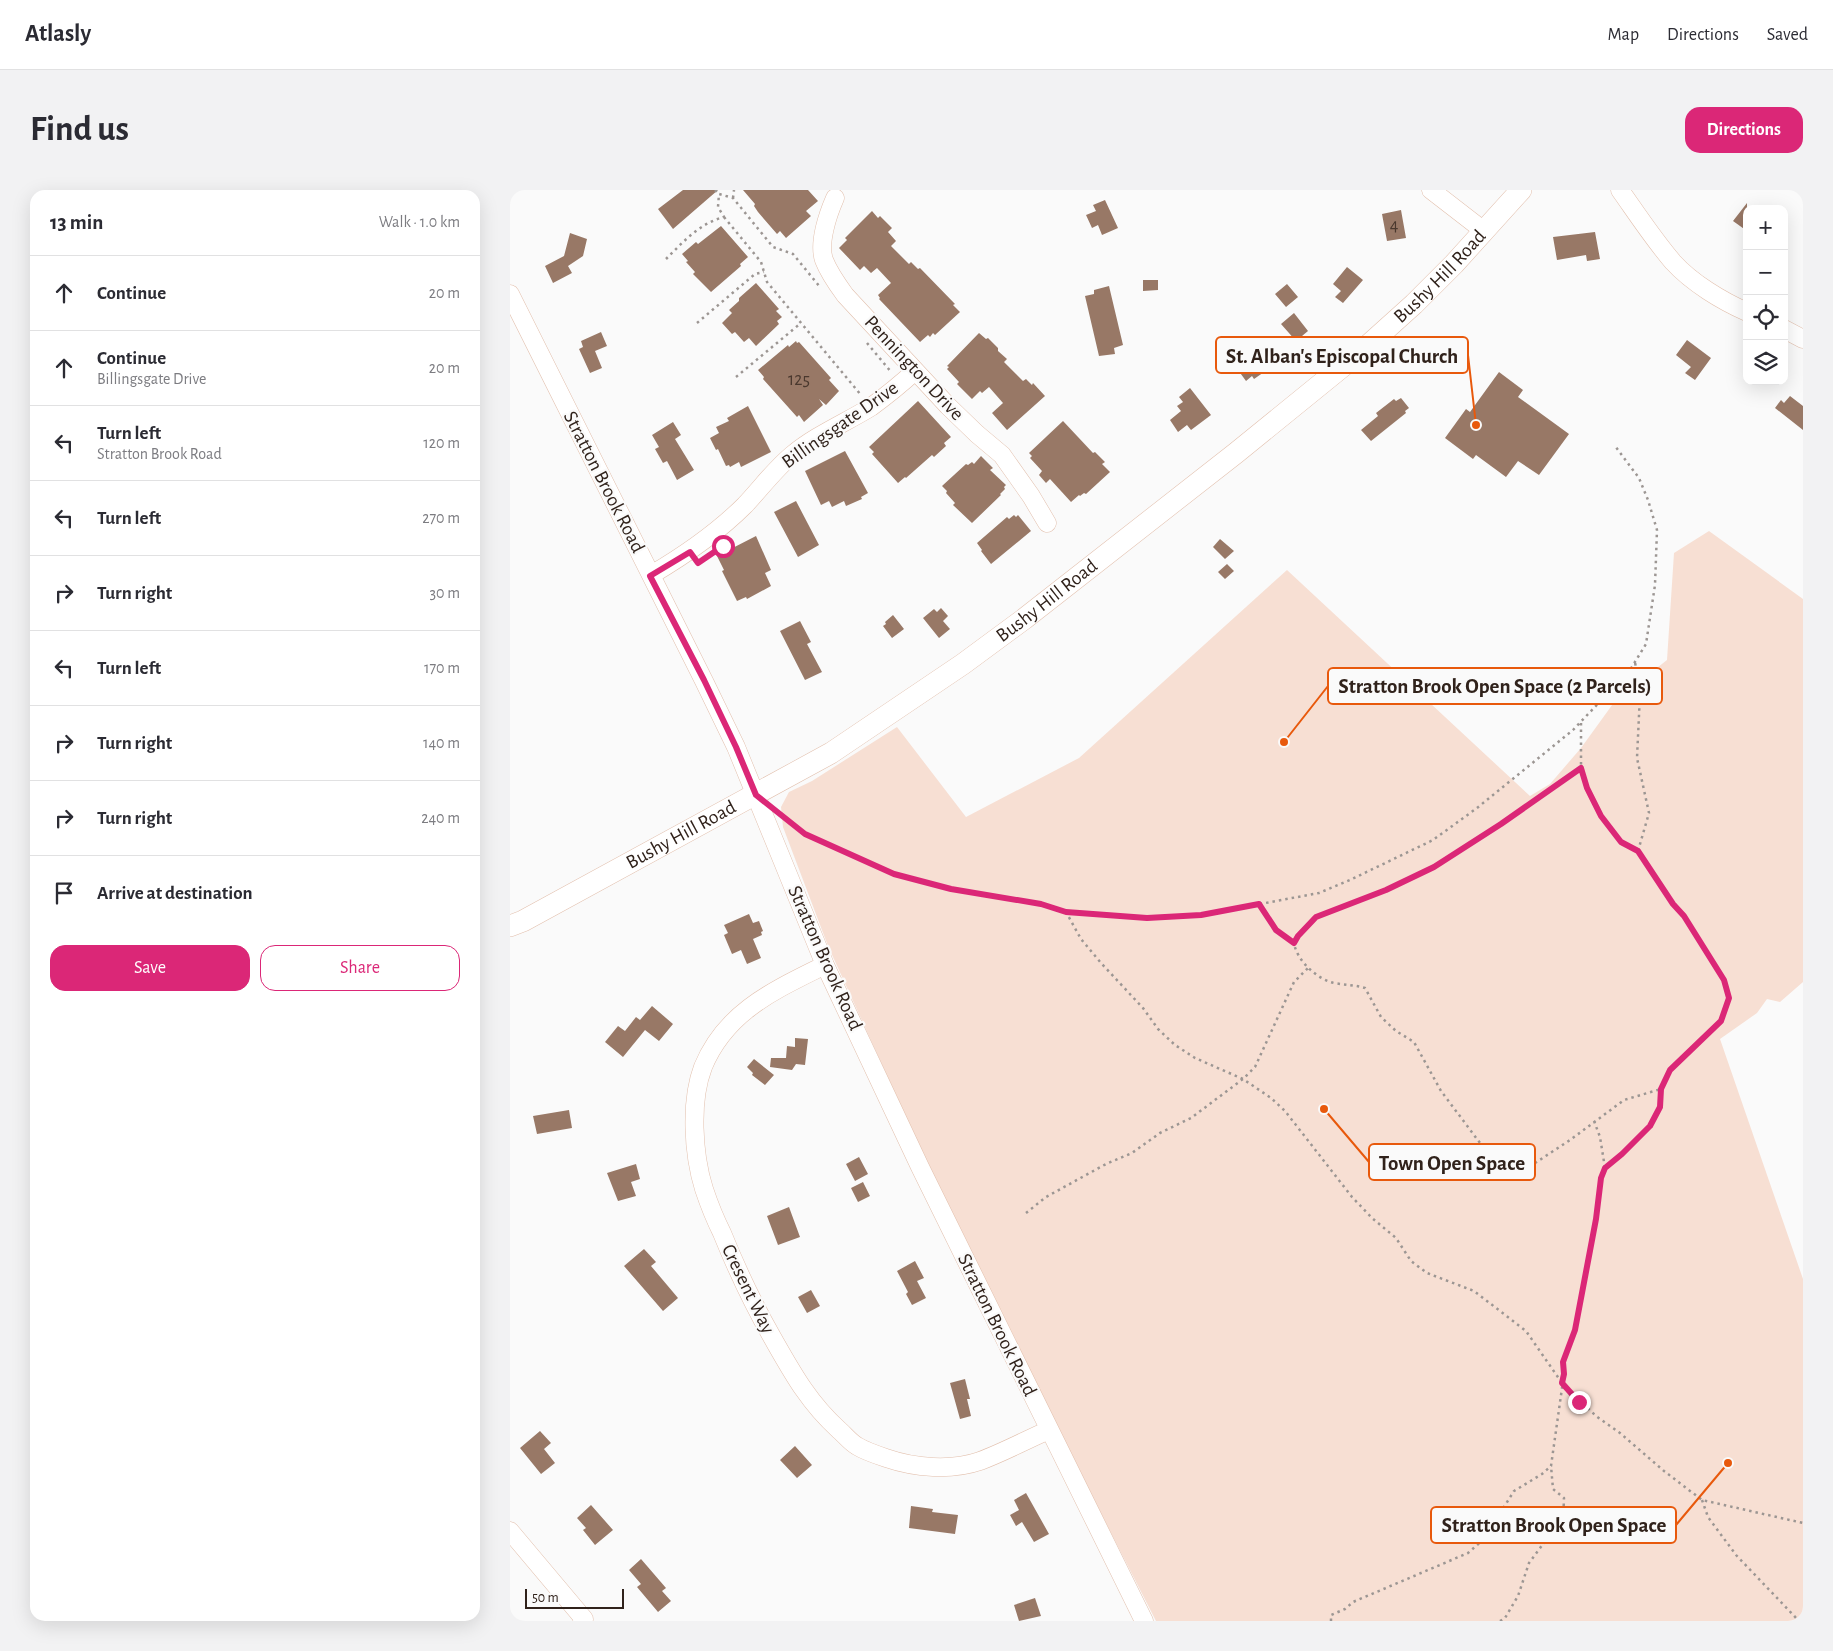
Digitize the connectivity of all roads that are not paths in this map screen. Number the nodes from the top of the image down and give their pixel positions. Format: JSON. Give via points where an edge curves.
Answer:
{"nodes":[{"id":1,"x":1431,"y":190,"type":"edge"},
{"id":2,"x":1521,"y":190,"type":"edge"},
{"id":3,"x":1620,"y":190,"type":"edge"},
{"id":4,"x":835,"y":198,"type":"dead end"},
{"id":5,"x":1484,"y":231,"type":"junction"},
{"id":6,"x":510,"y":294,"type":"edge"},
{"id":7,"x":1743,"y":310,"type":"edge"},
{"id":8,"x":1788,"y":331,"type":"edge"},
{"id":9,"x":1803,"y":339,"type":"edge"},
{"id":10,"x":915,"y":371,"type":"junction"},
{"id":11,"x":1047,"y":522,"type":"dead end"},
{"id":12,"x":650,"y":576,"type":"junction"},
{"id":13,"x":756,"y":795,"type":"junction"},
{"id":14,"x":510,"y":926,"type":"edge"},
{"id":15,"x":825,"y":965,"type":"junction"},
{"id":16,"x":1049,"y":1430,"type":"junction"},
{"id":17,"x":510,"y":1531,"type":"edge"},
{"id":18,"x":584,"y":1620,"type":"edge"},
{"id":19,"x":1144,"y":1621,"type":"edge"}],
"edges":[{"from":1,"to":5,"type":"street"},
{"from":2,"to":5,"type":"main road","name":"Bushy Hill Road"},
{"from":3,"to":7,"type":"street","via":[[1674,263],[1704,288]]},
{"from":4,"to":10,"type":"street","name":"Pennington Drive","via":[[824,234],[823,258],[831,276]]},
{"from":5,"to":13,"type":"main road","name":"Bushy Hill Road","via":[[1421,297],[1364,349],[1024,618],[963,664],[831,753]]},
{"from":6,"to":12,"type":"street","name":"Stratton Brook Road"},
{"from":8,"to":9,"type":"street"},
{"from":10,"to":11,"type":"street","name":"Pennington Drive","via":[[976,434],[1002,455]]},
{"from":10,"to":12,"type":"street","name":"Billingsgate Drive","via":[[871,406],[793,454],[721,527],[690,552]]},
{"from":12,"to":13,"type":"street","name":"Stratton Brook Road","via":[[704,680]]},
{"from":13,"to":14,"type":"main road","name":"Bushy Hill Road"},
{"from":13,"to":15,"type":"street","name":"Stratton Brook Road"},
{"from":15,"to":16,"type":"street","name":"Stratton Brook Road"},
{"from":15,"to":16,"type":"street","name":"Cresent Way","via":[[770,993],[744,1011],[719,1038],[703,1067],[695,1113],[696,1153],[704,1188],[742,1284],[800,1386],[824,1416],[856,1446],[918,1466],[956,1466],[979,1461]]},
{"from":16,"to":19,"type":"street","name":"Stratton Brook Road"},
{"from":17,"to":18,"type":"street"}]}
